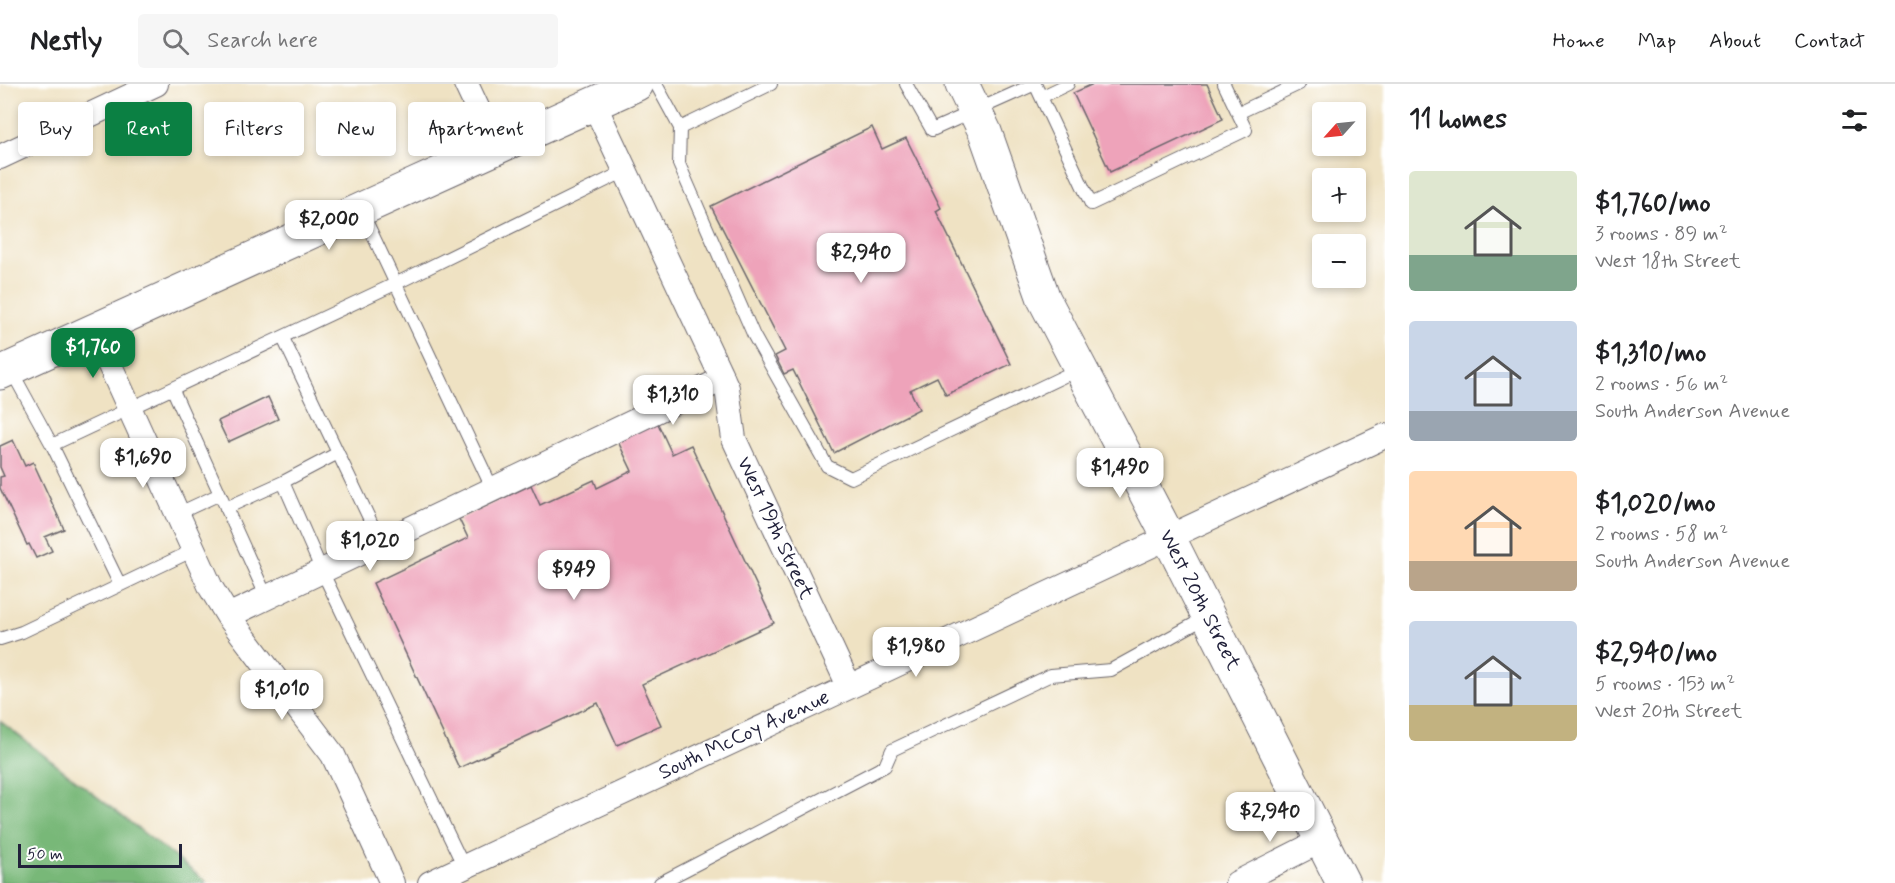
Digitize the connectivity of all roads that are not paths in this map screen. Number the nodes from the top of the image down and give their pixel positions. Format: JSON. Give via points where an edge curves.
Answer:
{"nodes":[{"id":1,"x":156,"y":84,"type":"edge"},
{"id":2,"x":466,"y":84,"type":"edge"},
{"id":3,"x":638,"y":84,"type":"edge"},
{"id":4,"x":656,"y":84,"type":"edge"},
{"id":5,"x":771,"y":84,"type":"edge"},
{"id":6,"x":906,"y":84,"type":"edge"},
{"id":7,"x":1035,"y":84,"type":"edge"},
{"id":8,"x":1068,"y":84,"type":"edge"},
{"id":9,"x":1224,"y":84,"type":"edge"},
{"id":10,"x":1299,"y":84,"type":"edge"},
{"id":11,"x":1041,"y":96,"type":"junction"},
{"id":12,"x":969,"y":98,"type":"edge"},
{"id":13,"x":474,"y":102,"type":"edge"},
{"id":14,"x":594,"y":104,"type":"junction"},
{"id":15,"x":1238,"y":113,"type":"junction"},
{"id":16,"x":545,"y":126,"type":"edge"},
{"id":17,"x":680,"y":128,"type":"junction"},
{"id":18,"x":478,"y":156,"type":"edge"},
{"id":19,"x":0,"y":157,"type":"edge"},
{"id":20,"x":625,"y":171,"type":"junction"},
{"id":21,"x":360,"y":209,"type":"junction"},
{"id":22,"x":395,"y":284,"type":"junction"},
{"id":23,"x":94,"y":330,"type":"junction"},
{"id":24,"x":283,"y":338,"type":"junction"},
{"id":25,"x":1081,"y":369,"type":"junction"},
{"id":26,"x":5,"y":370,"type":"edge"},
{"id":27,"x":723,"y":379,"type":"junction"},
{"id":28,"x":173,"y":390,"type":"junction"},
{"id":29,"x":130,"y":410,"type":"junction"},
{"id":30,"x":1385,"y":436,"type":"edge"},
{"id":31,"x":52,"y":445,"type":"junction"},
{"id":32,"x":338,"y":453,"type":"junction"},
{"id":33,"x":283,"y":482,"type":"junction"},
{"id":34,"x":493,"y":490,"type":"junction"},
{"id":35,"x":220,"y":494,"type":"junction"},
{"id":36,"x":226,"y":508,"type":"junction"},
{"id":37,"x":177,"y":514,"type":"junction"},
{"id":38,"x":1168,"y":537,"type":"junction"},
{"id":39,"x":381,"y":543,"type":"junction"},
{"id":40,"x":194,"y":550,"type":"junction"},
{"id":41,"x":322,"y":571,"type":"junction"},
{"id":42,"x":120,"y":585,"type":"junction"},
{"id":43,"x":267,"y":598,"type":"junction"},
{"id":44,"x":228,"y":616,"type":"junction"},
{"id":45,"x":1208,"y":616,"type":"junction"},
{"id":46,"x":0,"y":639,"type":"edge"},
{"id":47,"x":849,"y":686,"type":"junction"},
{"id":48,"x":1322,"y":840,"type":"junction"},
{"id":49,"x":464,"y":867,"type":"junction"},
{"id":50,"x":392,"y":883,"type":"edge"},
{"id":51,"x":430,"y":883,"type":"edge"},
{"id":52,"x":660,"y":883,"type":"edge"},
{"id":53,"x":1237,"y":883,"type":"edge"},
{"id":54,"x":1343,"y":883,"type":"edge"}],
"edges":[{"from":1,"to":19,"type":"street"},
{"from":2,"to":13,"type":"street"},
{"from":3,"to":14,"type":"main road"},
{"from":4,"to":17,"type":"lane"},
{"from":5,"to":17,"type":"lane"},
{"from":6,"to":12,"type":"lane","via":[[932,130]]},
{"from":7,"to":11,"type":"lane"},
{"from":7,"to":12,"type":"lane"},
{"from":8,"to":11,"type":"lane"},
{"from":9,"to":15,"type":"lane"},
{"from":10,"to":15,"type":"lane"},
{"from":11,"to":15,"type":"lane","via":[[1091,204],[1246,130]]},
{"from":12,"to":25,"type":"main road","name":"West 20th Street","via":[[985,132],[1044,298]]},
{"from":14,"to":16,"type":"main road"},
{"from":14,"to":20,"type":"street","name":"West 19th Street"},
{"from":17,"to":25,"type":"lane","via":[[679,164],[715,250],[754,336],[827,466],[851,478]]},
{"from":18,"to":21,"type":"main road"},
{"from":20,"to":22,"type":"lane"},
{"from":20,"to":27,"type":"street","name":"West 19th Street"},
{"from":21,"to":22,"type":"lane"},
{"from":21,"to":23,"type":"main road"},
{"from":22,"to":24,"type":"lane"},
{"from":22,"to":34,"type":"lane"},
{"from":23,"to":26,"type":"main road"},
{"from":23,"to":29,"type":"street"},
{"from":24,"to":28,"type":"lane"},
{"from":24,"to":32,"type":"lane"},
{"from":25,"to":38,"type":"main road","name":"West 20th Street"},
{"from":26,"to":31,"type":"lane"},
{"from":27,"to":34,"type":"street"},
{"from":27,"to":47,"type":"street","name":"West 19th Street","via":[[734,439]]},
{"from":28,"to":29,"type":"lane"},
{"from":28,"to":35,"type":"lane"},
{"from":29,"to":31,"type":"lane"},
{"from":29,"to":37,"type":"street"},
{"from":30,"to":38,"type":"street","name":"South McCoy Avenue"},
{"from":31,"to":42,"type":"lane"},
{"from":32,"to":33,"type":"lane"},
{"from":32,"to":39,"type":"lane"},
{"from":33,"to":36,"type":"lane"},
{"from":33,"to":41,"type":"lane"},
{"from":34,"to":39,"type":"street"},
{"from":35,"to":36,"type":"lane"},
{"from":35,"to":37,"type":"lane"},
{"from":36,"to":43,"type":"lane"},
{"from":37,"to":40,"type":"street"},
{"from":38,"to":45,"type":"main road","name":"West 20th Street"},
{"from":38,"to":47,"type":"street","name":"South McCoy Avenue"},
{"from":39,"to":41,"type":"street"},
{"from":40,"to":42,"type":"lane"},
{"from":40,"to":44,"type":"street"},
{"from":41,"to":43,"type":"street"},
{"from":41,"to":49,"type":"lane"},
{"from":42,"to":46,"type":"lane"},
{"from":43,"to":44,"type":"street"},
{"from":44,"to":50,"type":"street","via":[[333,755]]},
{"from":45,"to":48,"type":"main road","name":"West 20th Street"},
{"from":45,"to":52,"type":"lane","via":[[1111,670],[1051,675],[892,750],[885,766]]},
{"from":47,"to":49,"type":"street","name":"South McCoy Avenue"},
{"from":48,"to":53,"type":"street"},
{"from":48,"to":54,"type":"main road","name":"West 20th Street"},
{"from":49,"to":51,"type":"street","name":"South McCoy Avenue"}]}
